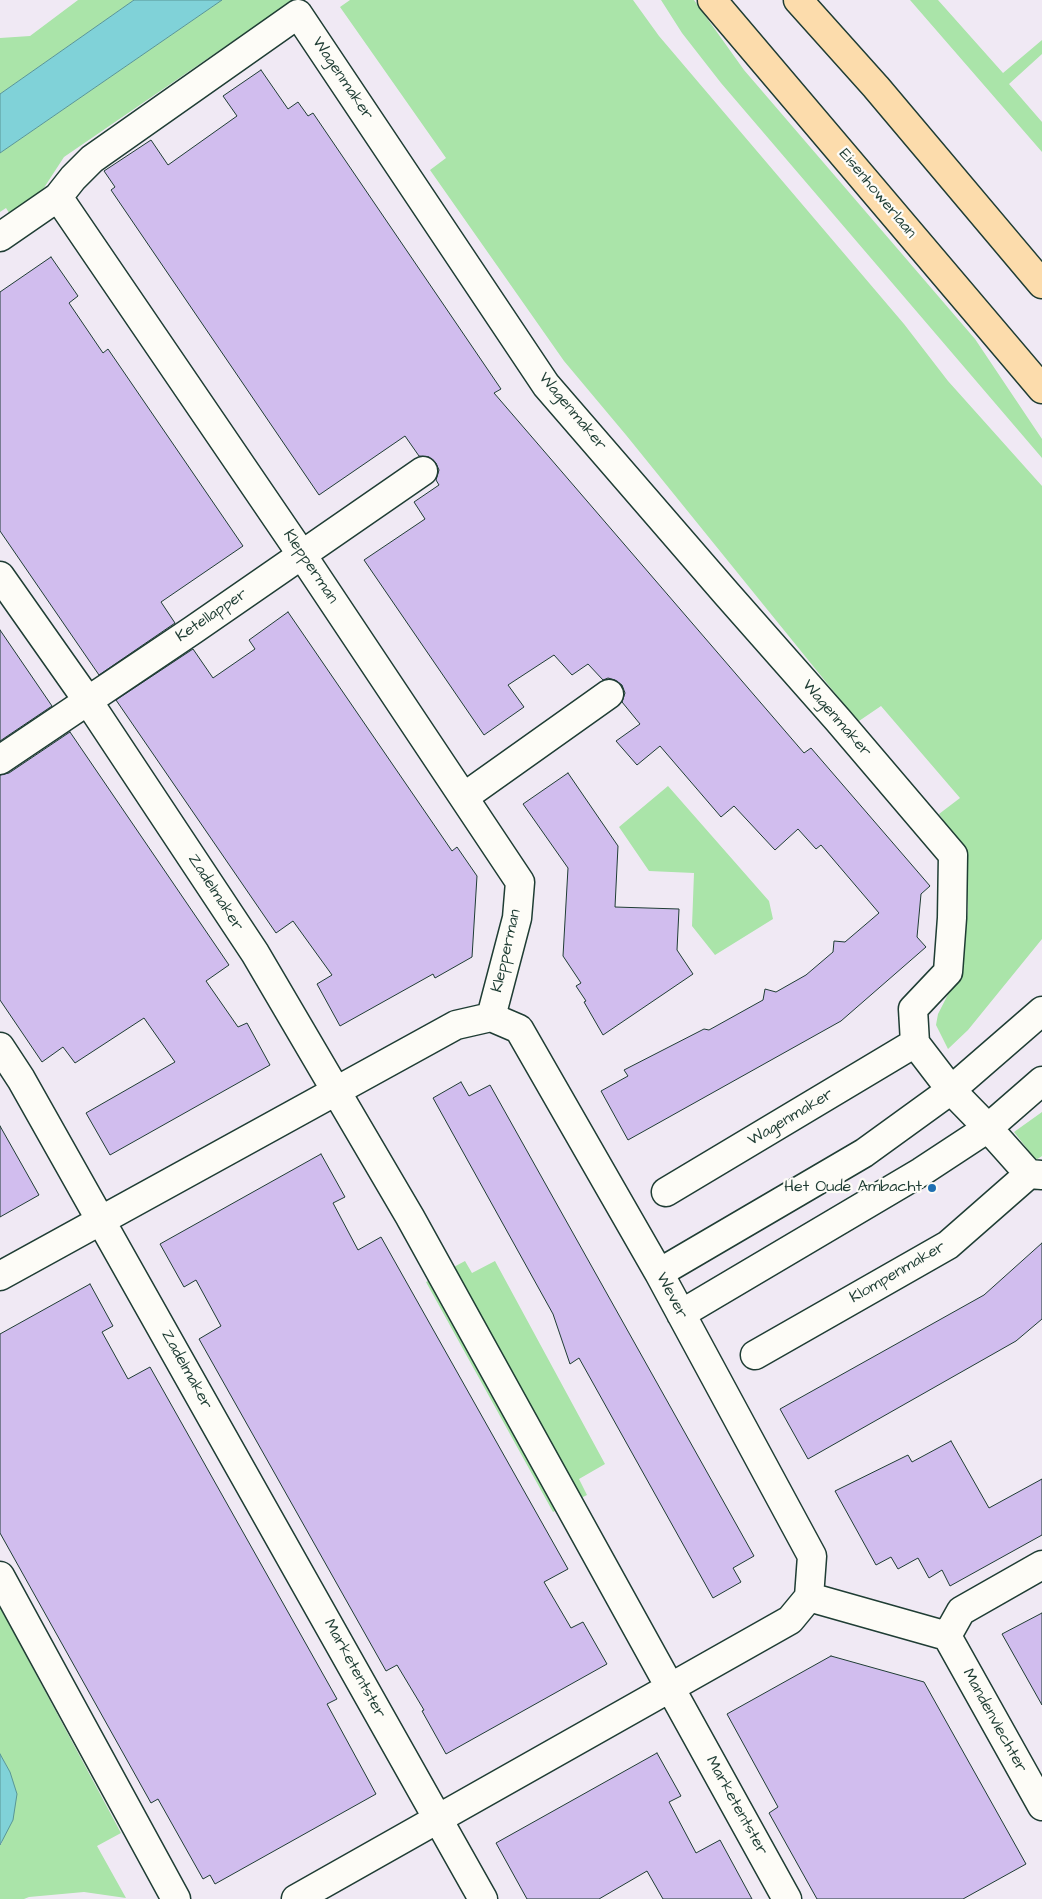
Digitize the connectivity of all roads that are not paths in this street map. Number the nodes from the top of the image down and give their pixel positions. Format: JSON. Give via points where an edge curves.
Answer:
{"nodes":[{"id":1,"x":712,"y":0,"type":"edge"},
{"id":2,"x":798,"y":0,"type":"edge"},
{"id":3,"x":58,"y":197,"type":"junction"},
{"id":4,"x":0,"y":237,"type":"edge"},
{"id":5,"x":1042,"y":284,"type":"edge"},
{"id":6,"x":1042,"y":388,"type":"edge"},
{"id":7,"x":423,"y":471,"type":"dead end"},
{"id":8,"x":302,"y":555,"type":"junction"},
{"id":9,"x":0,"y":576,"type":"edge"},
{"id":10,"x":609,"y":694,"type":"dead end"},
{"id":11,"x":88,"y":701,"type":"junction"},
{"id":12,"x":0,"y":760,"type":"edge"},
{"id":13,"x":464,"y":797,"type":"junction"},
{"id":14,"x":1042,"y":1012,"type":"edge"},
{"id":15,"x":491,"y":1017,"type":"junction"},
{"id":16,"x":915,"y":1043,"type":"junction"},
{"id":17,"x":0,"y":1047,"type":"edge"},
{"id":18,"x":1042,"y":1081,"type":"edge"},
{"id":19,"x":951,"y":1090,"type":"junction"},
{"id":20,"x":336,"y":1091,"type":"junction"},
{"id":21,"x":988,"y":1128,"type":"junction"},
{"id":22,"x":1035,"y":1174,"type":"edge"},
{"id":23,"x":666,"y":1192,"type":"dead end"},
{"id":24,"x":100,"y":1220,"type":"junction"},
{"id":25,"x":660,"y":1273,"type":"junction"},
{"id":26,"x":0,"y":1276,"type":"edge"},
{"id":27,"x":681,"y":1314,"type":"junction"},
{"id":28,"x":754,"y":1355,"type":"dead end"},
{"id":29,"x":505,"y":1388,"type":"joint"},
{"id":30,"x":270,"y":1520,"type":"joint"},
{"id":31,"x":1042,"y":1565,"type":"edge"},
{"id":32,"x":0,"y":1576,"type":"edge"},
{"id":33,"x":809,"y":1598,"type":"junction"},
{"id":34,"x":947,"y":1636,"type":"junction"},
{"id":35,"x":670,"y":1687,"type":"junction"},
{"id":36,"x":1042,"y":1806,"type":"edge"},
{"id":37,"x":439,"y":1818,"type":"junction"},
{"id":38,"x":176,"y":1899,"type":"edge"},
{"id":39,"x":296,"y":1899,"type":"edge"},
{"id":40,"x":483,"y":1899,"type":"edge"},
{"id":41,"x":787,"y":1899,"type":"edge"}],
"edges":[{"from":1,"to":6,"type":"main road","name":"Eisenhowerlaan"},
{"from":2,"to":5,"type":"main road","via":[[876,86]]},
{"from":3,"to":4,"type":"street"},
{"from":3,"to":8,"type":"street","name":"Klepperman"},
{"from":3,"to":16,"type":"street","name":"Wagenmaker","via":[[92,159],[298,14],[546,385],[953,855],[948,972],[913,1009]]},
{"from":7,"to":8,"type":"street","name":"Ketellapper"},
{"from":8,"to":11,"type":"street","name":"Ketellapper"},
{"from":8,"to":13,"type":"street","name":"Klepperman"},
{"from":9,"to":11,"type":"street"},
{"from":10,"to":13,"type":"street"},
{"from":11,"to":12,"type":"street","name":"Ketellapper"},
{"from":11,"to":20,"type":"street","name":"Zadelmaker","via":[[255,953]]},
{"from":13,"to":15,"type":"street","name":"Klepperman","via":[[520,882],[517,918]]},
{"from":14,"to":19,"type":"street"},
{"from":15,"to":20,"type":"street","via":[[456,1025]]},
{"from":15,"to":25,"type":"street","name":"Wever","via":[[519,1028]]},
{"from":16,"to":19,"type":"street"},
{"from":16,"to":23,"type":"street","name":"Wagenmaker"},
{"from":17,"to":24,"type":"street","name":"Zadelmaker"},
{"from":18,"to":21,"type":"street"},
{"from":19,"to":21,"type":"street","name":"Klompenmaker"},
{"from":19,"to":25,"type":"street","via":[[864,1153]]},
{"from":20,"to":24,"type":"street"},
{"from":20,"to":29,"type":"street","name":"Zadelmaker"},
{"from":21,"to":22,"type":"street","name":"Klompenmaker"},
{"from":21,"to":27,"type":"street","via":[[921,1172]]},
{"from":22,"to":28,"type":"street","name":"Klompenmaker","via":[[948,1245]]},
{"from":24,"to":26,"type":"street"},
{"from":24,"to":30,"type":"street","name":"Zadelmaker"},
{"from":25,"to":27,"type":"street","name":"Wever"},
{"from":27,"to":33,"type":"street","name":"Wever","via":[[812,1556]]},
{"from":29,"to":35,"type":"street","name":"Marketentster"},
{"from":30,"to":37,"type":"street","name":"Marketentster"},
{"from":31,"to":34,"type":"street","via":[[961,1611]]},
{"from":32,"to":38,"type":"street"},
{"from":33,"to":34,"type":"street"},
{"from":33,"to":35,"type":"street","via":[[790,1620]]},
{"from":34,"to":36,"type":"street","name":"Mandenvlechter"},
{"from":35,"to":37,"type":"street"},
{"from":35,"to":41,"type":"street","name":"Marketentster"},
{"from":37,"to":39,"type":"street"},
{"from":37,"to":40,"type":"street","name":"Marketentster"}]}
